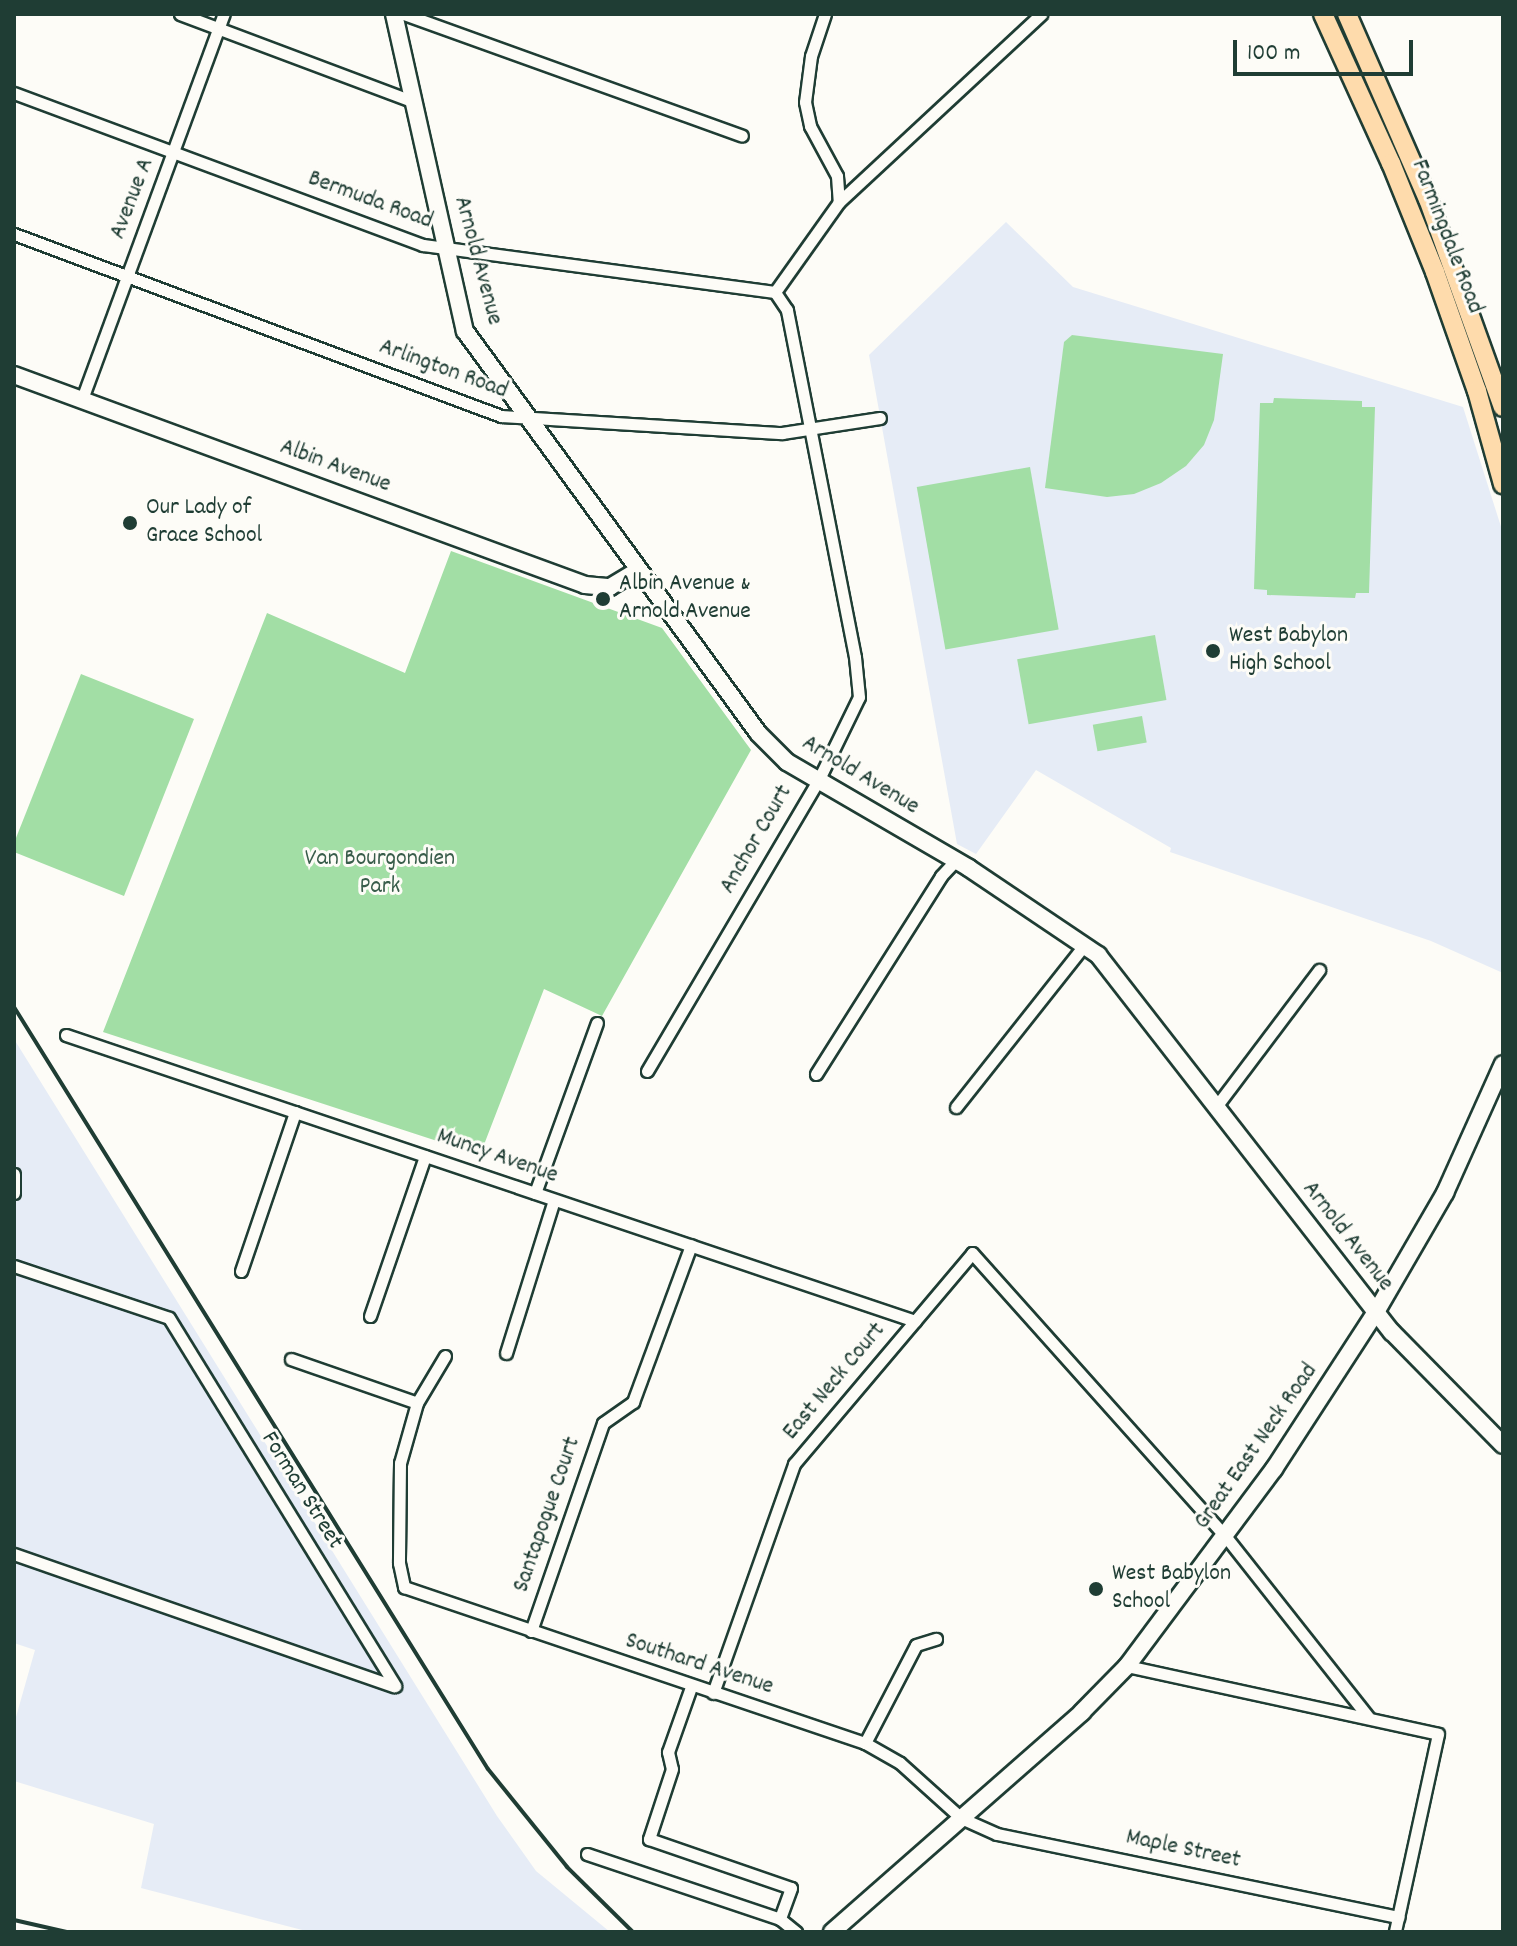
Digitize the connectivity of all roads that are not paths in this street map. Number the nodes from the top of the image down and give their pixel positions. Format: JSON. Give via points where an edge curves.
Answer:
{"nodes":[{"id":1,"x":180,"y":14,"type":"edge"},
{"id":2,"x":224,"y":14,"type":"edge"},
{"id":3,"x":394,"y":14,"type":"edge"},
{"id":4,"x":404,"y":14,"type":"edge"},
{"id":5,"x":825,"y":14,"type":"edge"},
{"id":6,"x":1041,"y":14,"type":"edge"},
{"id":7,"x":1323,"y":14,"type":"edge"},
{"id":8,"x":1347,"y":14,"type":"edge"},
{"id":9,"x":219,"y":28,"type":"junction"},
{"id":10,"x":14,"y":93,"type":"edge"},
{"id":11,"x":414,"y":102,"type":"junction"},
{"id":12,"x":742,"y":136,"type":"dead end"},
{"id":13,"x":174,"y":152,"type":"junction"},
{"id":14,"x":839,"y":202,"type":"junction"},
{"id":15,"x":14,"y":234,"type":"edge"},
{"id":16,"x":446,"y":250,"type":"junction"},
{"id":17,"x":127,"y":276,"type":"junction"},
{"id":18,"x":775,"y":292,"type":"junction"},
{"id":19,"x":14,"y":375,"type":"edge"},
{"id":20,"x":82,"y":399,"type":"junction"},
{"id":21,"x":1503,"y":407,"type":"edge"},
{"id":22,"x":880,"y":418,"type":"dead end"},
{"id":23,"x":528,"y":419,"type":"junction"},
{"id":24,"x":811,"y":430,"type":"junction"},
{"id":25,"x":1503,"y":484,"type":"edge"},
{"id":26,"x":638,"y":570,"type":"junction"},
{"id":27,"x":818,"y":781,"type":"junction"},
{"id":28,"x":956,"y":860,"type":"junction"},
{"id":29,"x":1085,"y":944,"type":"junction"},
{"id":30,"x":1319,"y":970,"type":"dead end"},
{"id":31,"x":597,"y":1023,"type":"dead end"},
{"id":32,"x":66,"y":1035,"type":"dead end"},
{"id":33,"x":1503,"y":1064,"type":"edge"},
{"id":34,"x":647,"y":1071,"type":"dead end"},
{"id":35,"x":816,"y":1074,"type":"dead end"},
{"id":36,"x":956,"y":1107,"type":"dead end"},
{"id":37,"x":1215,"y":1108,"type":"junction"},
{"id":38,"x":295,"y":1112,"type":"junction"},
{"id":39,"x":425,"y":1156,"type":"junction"},
{"id":40,"x":14,"y":1174,"type":"edge"},
{"id":41,"x":14,"y":1193,"type":"edge"},
{"id":42,"x":535,"y":1193,"type":"junction"},
{"id":43,"x":554,"y":1200,"type":"junction"},
{"id":44,"x":691,"y":1245,"type":"junction"},
{"id":45,"x":14,"y":1266,"type":"edge"},
{"id":46,"x":241,"y":1271,"type":"dead end"},
{"id":47,"x":1376,"y":1312,"type":"junction"},
{"id":48,"x":370,"y":1316,"type":"dead end"},
{"id":49,"x":915,"y":1321,"type":"junction"},
{"id":50,"x":506,"y":1353,"type":"dead end"},
{"id":51,"x":445,"y":1356,"type":"dead end"},
{"id":52,"x":291,"y":1359,"type":"dead end"},
{"id":53,"x":417,"y":1403,"type":"junction"},
{"id":54,"x":1503,"y":1445,"type":"edge"},
{"id":55,"x":1226,"y":1537,"type":"junction"},
{"id":56,"x":14,"y":1554,"type":"edge"},
{"id":57,"x":531,"y":1631,"type":"junction"},
{"id":58,"x":936,"y":1639,"type":"dead end"},
{"id":59,"x":1127,"y":1666,"type":"junction"},
{"id":60,"x":691,"y":1687,"type":"junction"},
{"id":61,"x":713,"y":1693,"type":"junction"},
{"id":62,"x":1368,"y":1717,"type":"junction"},
{"id":63,"x":865,"y":1743,"type":"junction"},
{"id":64,"x":961,"y":1818,"type":"junction"},
{"id":65,"x":587,"y":1854,"type":"dead end"},
{"id":66,"x":1399,"y":1917,"type":"junction"},
{"id":67,"x":780,"y":1919,"type":"junction"},
{"id":68,"x":796,"y":1932,"type":"edge"},
{"id":69,"x":832,"y":1932,"type":"edge"},
{"id":70,"x":1395,"y":1932,"type":"edge"}],
"edges":[{"from":1,"to":9,"type":"street"},
{"from":2,"to":9,"type":"street","name":"Avenue A"},
{"from":3,"to":11,"type":"street","name":"Arnold Avenue"},
{"from":4,"to":12,"type":"street"},
{"from":5,"to":14,"type":"street","via":[[811,56],[805,102],[810,126],[837,176]]},
{"from":6,"to":14,"type":"street"},
{"from":7,"to":25,"type":"main road","name":"Farmingdale Road","via":[[1445,297]]},
{"from":8,"to":21,"type":"main road","name":"Farmingdale Road","via":[[1433,210]]},
{"from":9,"to":11,"type":"street"},
{"from":9,"to":13,"type":"street","name":"Avenue A"},
{"from":10,"to":13,"type":"street","name":"Bermuda Road"},
{"from":11,"to":16,"type":"street","name":"Arnold Avenue"},
{"from":13,"to":16,"type":"street","name":"Bermuda Road"},
{"from":13,"to":17,"type":"street","name":"Avenue A"},
{"from":14,"to":18,"type":"street"},
{"from":15,"to":17,"type":"street","name":"Arlington Road"},
{"from":16,"to":18,"type":"street","name":"Bermuda Road"},
{"from":16,"to":23,"type":"street","name":"Arnold Avenue","via":[[465,331]]},
{"from":17,"to":20,"type":"street","name":"Avenue A"},
{"from":17,"to":23,"type":"street","name":"Arlington Road","via":[[501,416]]},
{"from":18,"to":24,"type":"street","name":"Anchor Court","via":[[787,310]]},
{"from":19,"to":20,"type":"street","name":"Albin Avenue"},
{"from":20,"to":26,"type":"street","name":"Albin Avenue","via":[[585,585],[610,587]]},
{"from":22,"to":24,"type":"street","name":"Arlington Road"},
{"from":23,"to":24,"type":"street","name":"Arlington Road","via":[[782,433]]},
{"from":23,"to":26,"type":"street","name":"Arnold Avenue"},
{"from":24,"to":27,"type":"street","name":"Anchor Court","via":[[859,697]]},
{"from":26,"to":27,"type":"street","name":"Arnold Avenue","via":[[758,733],[781,757]]},
{"from":27,"to":28,"type":"street","name":"Arnold Avenue"},
{"from":27,"to":34,"type":"street","name":"Anchor Court"},
{"from":28,"to":29,"type":"street","name":"Arnold Avenue"},
{"from":28,"to":35,"type":"street"},
{"from":29,"to":36,"type":"street"},
{"from":29,"to":37,"type":"street","name":"Arnold Avenue","via":[[1109,966]]},
{"from":30,"to":37,"type":"street"},
{"from":31,"to":42,"type":"street"},
{"from":32,"to":38,"type":"street","name":"Muncy Avenue"},
{"from":33,"to":47,"type":"street","name":"Great East Neck Road","via":[[1449,1185]]},
{"from":37,"to":47,"type":"street","name":"Arnold Avenue"},
{"from":38,"to":39,"type":"street","name":"Muncy Avenue"},
{"from":38,"to":46,"type":"street"},
{"from":39,"to":42,"type":"street","name":"Muncy Avenue"},
{"from":39,"to":48,"type":"street"},
{"from":40,"to":41,"type":"street"},
{"from":42,"to":43,"type":"street","name":"Muncy Avenue"},
{"from":43,"to":44,"type":"street","name":"Muncy Avenue"},
{"from":43,"to":50,"type":"street"},
{"from":44,"to":49,"type":"street","name":"Muncy Avenue"},
{"from":44,"to":57,"type":"street","name":"Santapogue Court","via":[[633,1402],[603,1423]]},
{"from":45,"to":56,"type":"street","name":"Forman Street","via":[[169,1318],[395,1686]]},
{"from":47,"to":54,"type":"street","name":"Arnold Avenue"},
{"from":47,"to":55,"type":"street","name":"Great East Neck Road"},
{"from":49,"to":55,"type":"street","name":"East Neck Court","via":[[972,1253]]},
{"from":49,"to":61,"type":"street","name":"East Neck Court","via":[[794,1464]]},
{"from":51,"to":53,"type":"street"},
{"from":52,"to":53,"type":"street"},
{"from":53,"to":57,"type":"street","name":"Southard Avenue","via":[[400,1463],[399,1563],[404,1587]]},
{"from":55,"to":59,"type":"street","name":"Great East Neck Road"},
{"from":55,"to":62,"type":"street"},
{"from":57,"to":60,"type":"street","name":"Southard Avenue"},
{"from":58,"to":63,"type":"street","via":[[916,1645]]},
{"from":59,"to":62,"type":"street"},
{"from":59,"to":64,"type":"street","name":"Great East Neck Road"},
{"from":60,"to":61,"type":"street","name":"Southard Avenue"},
{"from":60,"to":67,"type":"street","via":[[668,1752],[672,1769],[649,1839],[791,1888]]},
{"from":61,"to":63,"type":"street","name":"Southard Avenue"},
{"from":62,"to":66,"type":"street","via":[[1438,1734]]},
{"from":63,"to":64,"type":"street","name":"Southard Avenue","via":[[900,1763]]},
{"from":64,"to":66,"type":"street","name":"Maple Street","via":[[997,1834]]},
{"from":64,"to":69,"type":"street","name":"Great East Neck Road"},
{"from":65,"to":67,"type":"street"},
{"from":66,"to":70,"type":"street"},
{"from":67,"to":68,"type":"street"}]}
